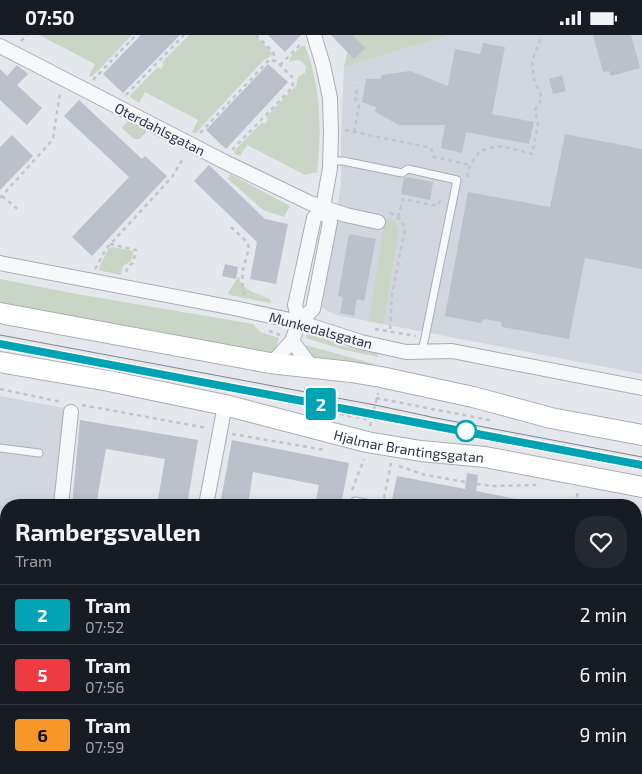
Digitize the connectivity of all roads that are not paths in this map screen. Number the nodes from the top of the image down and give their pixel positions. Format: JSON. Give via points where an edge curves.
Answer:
{"nodes":[{"id":1,"x":310,"y":37,"type":"edge"},
{"id":2,"x":0,"y":46,"type":"edge"},
{"id":3,"x":330,"y":161,"type":"junction"},
{"id":4,"x":323,"y":207,"type":"junction"},
{"id":5,"x":382,"y":217,"type":"road end"},
{"id":6,"x":0,"y":263,"type":"edge"},
{"id":7,"x":0,"y":313,"type":"edge"},
{"id":8,"x":299,"y":322,"type":"junction"},
{"id":9,"x":292,"y":341,"type":"junction"},
{"id":10,"x":422,"y":351,"type":"junction"},
{"id":11,"x":0,"y":362,"type":"edge"},
{"id":12,"x":270,"y":363,"type":"junction"},
{"id":13,"x":317,"y":369,"type":"junction"},
{"id":14,"x":642,"y":389,"type":"edge"},
{"id":15,"x":225,"y":405,"type":"junction"},
{"id":16,"x":74,"y":407,"type":"road end"},
{"id":17,"x":642,"y":435,"type":"edge"},
{"id":18,"x":0,"y":447,"type":"edge"},
{"id":19,"x":39,"y":453,"type":"dead end"},
{"id":20,"x":642,"y":487,"type":"edge"},
{"id":21,"x":62,"y":499,"type":"edge"},
{"id":22,"x":207,"y":499,"type":"edge"}],
"edges":[{"from":1,"to":3,"type":"street","via":[[323,65],[330,98]]},
{"from":2,"to":4,"type":"street","name":"Oterdahlsgatan","via":[[223,161]]},
{"from":3,"to":4,"type":"street"},
{"from":3,"to":10,"type":"lane","via":[[402,173],[408,169],[457,180]]},
{"from":4,"to":5,"type":"street","name":"Oterdahlsgatan","via":[[346,215]]},
{"from":4,"to":8,"type":"street","via":[[330,221],[314,303]]},
{"from":6,"to":8,"type":"street","name":"Munkedalsgatan"},
{"from":7,"to":12,"type":"main road"},
{"from":8,"to":9,"type":"street"},
{"from":8,"to":10,"type":"street","name":"Munkedalsgatan","via":[[361,342]]},
{"from":9,"to":12,"type":"street"},
{"from":9,"to":13,"type":"street"},
{"from":10,"to":14,"type":"street","name":"Munkedalsgatan","via":[[452,351]]},
{"from":11,"to":15,"type":"main road","name":"Hjalmar Brantingsgatan"},
{"from":12,"to":13,"type":"main road"},
{"from":13,"to":17,"type":"main road","via":[[381,377],[551,418]]},
{"from":15,"to":20,"type":"main road","name":"Hjalmar Brantingsgatan","via":[[367,442],[485,457]]},
{"from":15,"to":22,"type":"street"},
{"from":16,"to":21,"type":"street"},
{"from":18,"to":19,"type":"lane"}]}
